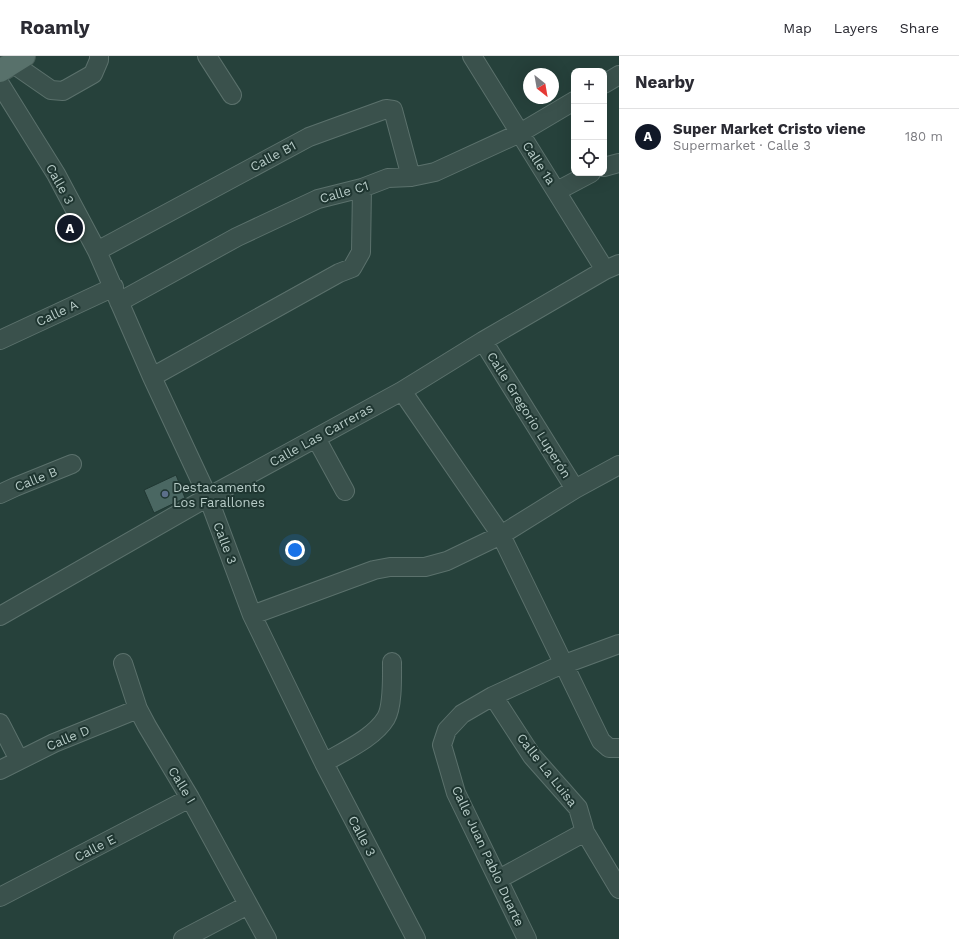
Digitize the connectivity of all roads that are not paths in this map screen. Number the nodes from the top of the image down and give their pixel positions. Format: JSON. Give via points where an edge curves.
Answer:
{"nodes":[{"id":1,"x":99,"y":56,"type":"edge"},
{"id":2,"x":207,"y":56,"type":"edge"},
{"id":3,"x":472,"y":56,"type":"edge"},
{"id":4,"x":12,"y":63,"type":"edge"},
{"id":5,"x":619,"y":75,"type":"edge"},
{"id":6,"x":607,"y":82,"type":"edge"},
{"id":7,"x":0,"y":84,"type":"edge"},
{"id":8,"x":232,"y":95,"type":"dead end"},
{"id":9,"x":571,"y":103,"type":"edge"},
{"id":10,"x":520,"y":133,"type":"junction"},
{"id":11,"x":619,"y":163,"type":"edge"},
{"id":12,"x":607,"y":166,"type":"edge"},
{"id":13,"x":585,"y":176,"type":"edge"},
{"id":14,"x":411,"y":178,"type":"junction"},
{"id":15,"x":362,"y":188,"type":"junction"},
{"id":16,"x":557,"y":191,"type":"junction"},
{"id":17,"x":97,"y":251,"type":"junction"},
{"id":18,"x":615,"y":266,"type":"edge"},
{"id":19,"x":116,"y":294,"type":"junction"},
{"id":20,"x":0,"y":340,"type":"edge"},
{"id":21,"x":483,"y":341,"type":"junction"},
{"id":22,"x":152,"y":377,"type":"junction"},
{"id":23,"x":402,"y":391,"type":"junction"},
{"id":24,"x":316,"y":438,"type":"junction"},
{"id":25,"x":72,"y":464,"type":"dead end"},
{"id":26,"x":619,"y":465,"type":"edge"},
{"id":27,"x":575,"y":489,"type":"junction"},
{"id":28,"x":346,"y":492,"type":"dead end"},
{"id":29,"x":0,"y":494,"type":"edge"},
{"id":30,"x":208,"y":497,"type":"junction"},
{"id":31,"x":501,"y":535,"type":"junction"},
{"id":32,"x":252,"y":615,"type":"junction"},
{"id":33,"x":0,"y":616,"type":"edge"},
{"id":34,"x":619,"y":644,"type":"edge"},
{"id":35,"x":392,"y":662,"type":"dead end"},
{"id":36,"x":123,"y":663,"type":"dead end"},
{"id":37,"x":564,"y":664,"type":"junction"},
{"id":38,"x":493,"y":696,"type":"junction"},
{"id":39,"x":138,"y":709,"type":"junction"},
{"id":40,"x":0,"y":723,"type":"edge"},
{"id":41,"x":619,"y":748,"type":"edge"},
{"id":42,"x":19,"y":760,"type":"junction"},
{"id":43,"x":324,"y":763,"type":"junction"},
{"id":44,"x":0,"y":770,"type":"edge"},
{"id":45,"x":190,"y":798,"type":"junction"},
{"id":46,"x":585,"y":832,"type":"junction"},
{"id":47,"x":499,"y":879,"type":"junction"},
{"id":48,"x":619,"y":889,"type":"edge"},
{"id":49,"x":0,"y":897,"type":"edge"},
{"id":50,"x":248,"y":905,"type":"junction"},
{"id":51,"x":183,"y":939,"type":"edge"},
{"id":52,"x":267,"y":939,"type":"edge"},
{"id":53,"x":416,"y":939,"type":"edge"},
{"id":54,"x":527,"y":939,"type":"edge"}],
"edges":[{"from":1,"to":4,"type":"street","via":[[100,60],[93,74],[63,91],[51,90]]},
{"from":2,"to":8,"type":"street"},
{"from":3,"to":10,"type":"street","name":"Calle 1a"},
{"from":5,"to":6,"type":"street"},
{"from":7,"to":17,"type":"street","name":"Calle 3","via":[[56,174]]},
{"from":9,"to":10,"type":"street","name":"Calle C1"},
{"from":10,"to":14,"type":"street","name":"Calle C1","via":[[435,172]]},
{"from":10,"to":16,"type":"street","name":"Calle 1a"},
{"from":11,"to":12,"type":"street"},
{"from":13,"to":16,"type":"street"},
{"from":14,"to":15,"type":"street","name":"Calle C1","via":[[388,178]]},
{"from":14,"to":17,"type":"street","name":"Calle B1","via":[[393,110],[386,109],[308,137]]},
{"from":15,"to":19,"type":"street","name":"Calle C1","via":[[318,199]]},
{"from":15,"to":22,"type":"street","via":[[362,252],[352,268]]},
{"from":16,"to":18,"type":"street","name":"Calle 1a"},
{"from":17,"to":19,"type":"street","name":"Calle 3"},
{"from":18,"to":21,"type":"street","name":"Calle Las Carreras"},
{"from":19,"to":20,"type":"street","name":"Calle A"},
{"from":19,"to":22,"type":"street","name":"Calle 3"},
{"from":21,"to":23,"type":"street","name":"Calle Las Carreras"},
{"from":21,"to":27,"type":"street","name":"Calle Gregorio Luperón"},
{"from":22,"to":30,"type":"street","name":"Calle 3"},
{"from":23,"to":24,"type":"street","name":"Calle Las Carreras"},
{"from":23,"to":31,"type":"street"},
{"from":24,"to":28,"type":"street"},
{"from":24,"to":30,"type":"street","name":"Calle Las Carreras"},
{"from":25,"to":29,"type":"street","name":"Calle B"},
{"from":26,"to":27,"type":"street"},
{"from":27,"to":31,"type":"street"},
{"from":30,"to":32,"type":"street","name":"Calle 3"},
{"from":30,"to":33,"type":"street","name":"Calle Las Carreras"},
{"from":31,"to":32,"type":"street","via":[[448,562],[425,567],[390,567],[374,570]]},
{"from":31,"to":37,"type":"street"},
{"from":32,"to":43,"type":"street","name":"Calle 3"},
{"from":34,"to":37,"type":"street","name":"Calle Juan Pablo Duarte"},
{"from":35,"to":43,"type":"street","via":[[387,717],[365,739]]},
{"from":36,"to":39,"type":"street","name":"Calle I"},
{"from":37,"to":38,"type":"street","name":"Calle Juan Pablo Duarte"},
{"from":37,"to":41,"type":"street","via":[[602,741],[609,748]]},
{"from":38,"to":46,"type":"street","name":"Calle La Luisa","via":[[532,756],[578,808]]},
{"from":38,"to":47,"type":"street","name":"Calle Juan Pablo Duarte","via":[[462,714],[447,730],[442,745],[456,793]]},
{"from":39,"to":42,"type":"street","name":"Calle D"},
{"from":39,"to":45,"type":"street","name":"Calle I"},
{"from":40,"to":42,"type":"street"},
{"from":42,"to":44,"type":"street","name":"Calle D"},
{"from":43,"to":53,"type":"street","name":"Calle 3"},
{"from":45,"to":49,"type":"street","name":"Calle E"},
{"from":45,"to":50,"type":"street","name":"Calle I"},
{"from":46,"to":47,"type":"street"},
{"from":46,"to":48,"type":"street","name":"Calle La Luisa"},
{"from":47,"to":54,"type":"street","name":"Calle Juan Pablo Duarte"},
{"from":50,"to":51,"type":"street"},
{"from":50,"to":52,"type":"street","name":"Calle I"}]}
